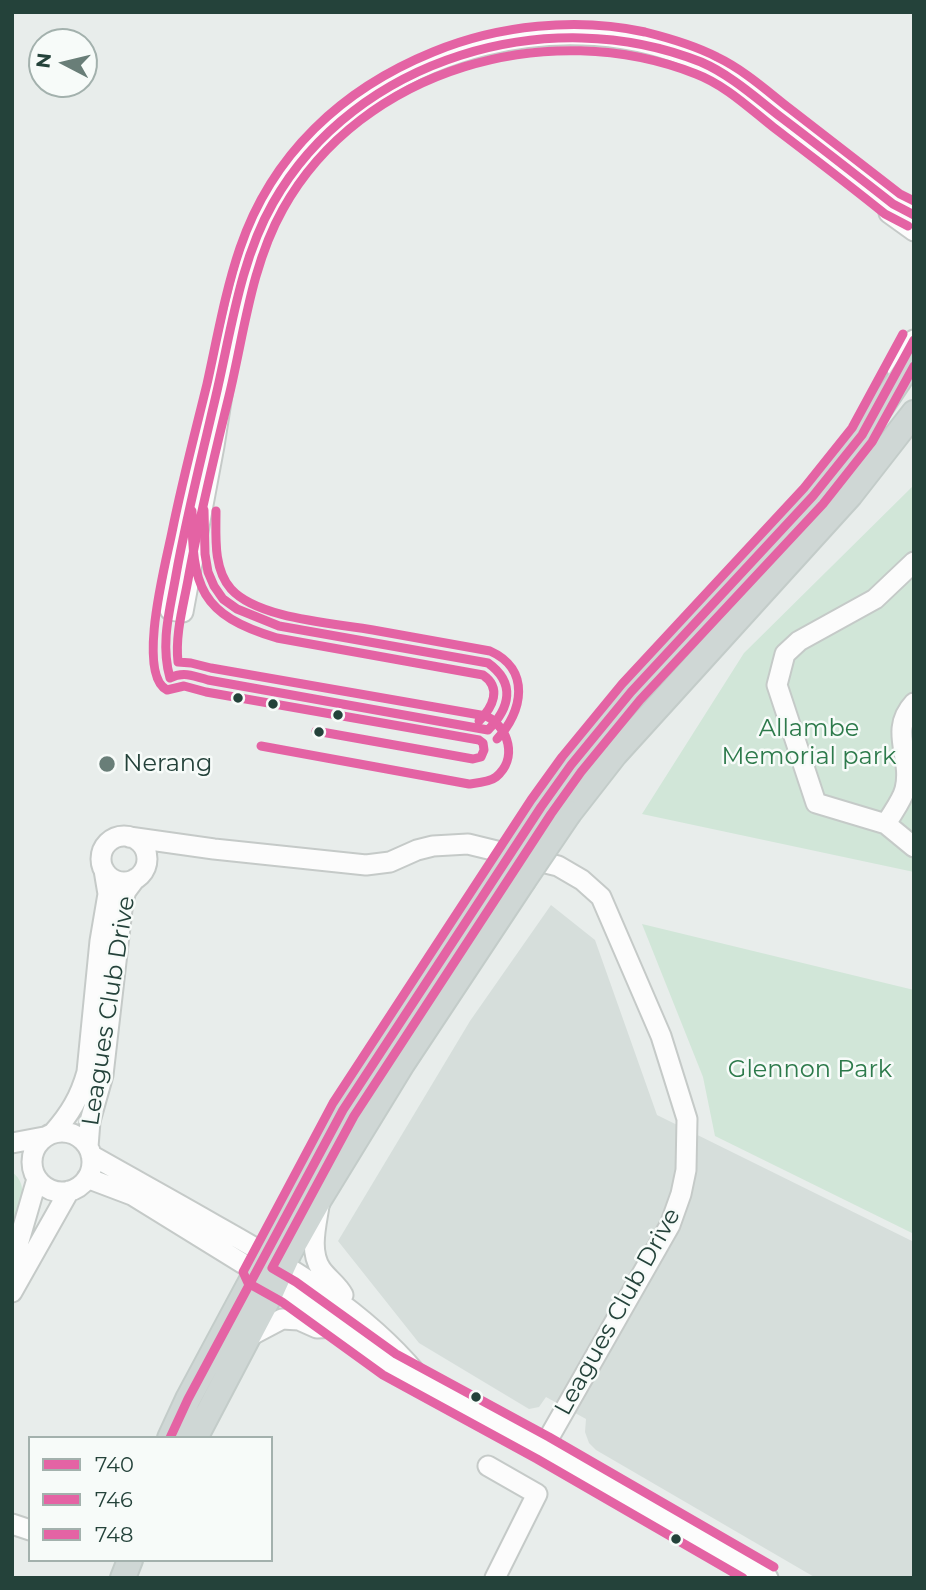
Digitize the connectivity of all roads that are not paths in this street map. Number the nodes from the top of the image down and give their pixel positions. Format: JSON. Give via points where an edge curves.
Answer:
{"nodes":[{"id":1,"x":770,"y":109,"type":"junction"},
{"id":2,"x":913,"y":224,"type":"edge"},
{"id":3,"x":914,"y":340,"type":"edge"},
{"id":4,"x":914,"y":358,"type":"edge"},
{"id":5,"x":914,"y":412,"type":"edge"},
{"id":6,"x":862,"y":435,"type":"junction"},
{"id":7,"x":914,"y":562,"type":"edge"},
{"id":8,"x":177,"y":611,"type":"dead end"},
{"id":9,"x":914,"y":703,"type":"edge"},
{"id":10,"x":887,"y":824,"type":"junction"},
{"id":11,"x":129,"y":836,"type":"junction"},
{"id":12,"x":197,"y":847,"type":"junction"},
{"id":13,"x":914,"y":847,"type":"edge"},
{"id":14,"x":104,"y":870,"type":"junction"},
{"id":15,"x":140,"y":873,"type":"junction"},
{"id":16,"x":118,"y":944,"type":"junction"},
{"id":17,"x":96,"y":982,"type":"junction"},
{"id":18,"x":48,"y":1135,"type":"junction"},
{"id":19,"x":12,"y":1143,"type":"edge"},
{"id":20,"x":90,"y":1151,"type":"junction"},
{"id":21,"x":12,"y":1156,"type":"edge"},
{"id":22,"x":35,"y":1175,"type":"junction"},
{"id":23,"x":87,"y":1178,"type":"junction"},
{"id":24,"x":69,"y":1191,"type":"junction"},
{"id":25,"x":320,"y":1198,"type":"junction"},
{"id":26,"x":12,"y":1265,"type":"edge"},
{"id":27,"x":270,"y":1268,"type":"junction"},
{"id":28,"x":12,"y":1292,"type":"edge"},
{"id":29,"x":345,"y":1319,"type":"junction"},
{"id":30,"x":246,"y":1338,"type":"junction"},
{"id":31,"x":171,"y":1436,"type":"edge"},
{"id":32,"x":196,"y":1436,"type":"edge"},
{"id":33,"x":543,"y":1448,"type":"junction"},
{"id":34,"x":488,"y":1466,"type":"dead end"},
{"id":35,"x":742,"y":1572,"type":"edge"},
{"id":36,"x":495,"y":1578,"type":"edge"},
{"id":37,"x":768,"y":1578,"type":"edge"}],
"edges":[{"from":1,"to":2,"type":"street"},
{"from":1,"to":2,"type":"street","via":[[848,183]]},
{"from":1,"to":8,"type":"street","via":[[700,62],[654,46],[613,37],[556,36],[501,41],[440,59],[388,85],[341,118],[286,181],[246,267],[214,446]]},
{"from":3,"to":6,"type":"street"},
{"from":4,"to":6,"type":"main road"},
{"from":5,"to":25,"type":"main road","bridge":true,"via":[[850,495],[615,754],[569,813]]},
{"from":6,"to":27,"type":"main road","bridge":true,"via":[[813,496],[632,692],[541,807],[343,1110]]},
{"from":7,"to":10,"type":"street","via":[[874,599],[799,641],[785,654],[777,685],[816,803]]},
{"from":9,"to":10,"type":"street","via":[[901,726],[905,790]]},
{"from":10,"to":13,"type":"street"},
{"from":11,"to":12,"type":"street","name":"Leagues Club Drive"},
{"from":11,"to":14,"type":"street","via":[[106,845],[101,857]]},
{"from":11,"to":15,"type":"street","via":[[144,849],[147,860]]},
{"from":12,"to":15,"type":"street","name":"Leagues Club Drive","via":[[161,855]]},
{"from":12,"to":33,"type":"street","name":"Leagues Club Drive","via":[[371,865],[433,846],[468,844],[558,866],[601,897],[677,1080],[687,1119],[686,1170],[670,1225]]},
{"from":14,"to":15,"type":"street","via":[[119,882]]},
{"from":14,"to":17,"type":"street","name":"Leagues Club Drive","via":[[108,890]]},
{"from":15,"to":16,"type":"street","name":"Leagues Club Drive","via":[[123,899]]},
{"from":16,"to":17,"type":"street","via":[[104,979]]},
{"from":16,"to":20,"type":"street","name":"Leagues Club Drive","via":[[103,1075],[90,1121]]},
{"from":17,"to":18,"type":"street","name":"Leagues Club Drive","via":[[88,1072],[71,1112]]},
{"from":18,"to":19,"type":"street"},
{"from":18,"to":20,"type":"street","via":[[72,1133]]},
{"from":18,"to":22,"type":"street","via":[[34,1150]]},
{"from":20,"to":23,"type":"street","via":[[92,1166]]},
{"from":20,"to":27,"type":"street"},
{"from":21,"to":22,"type":"street"},
{"from":22,"to":24,"type":"street","via":[[50,1190]]},
{"from":22,"to":26,"type":"street"},
{"from":23,"to":24,"type":"street"},
{"from":23,"to":27,"type":"street","via":[[132,1195]]},
{"from":24,"to":28,"type":"street"},
{"from":25,"to":27,"type":"main road"},
{"from":25,"to":29,"type":"street","via":[[316,1258],[341,1291]]},
{"from":27,"to":29,"type":"street"},
{"from":27,"to":30,"type":"main road"},
{"from":27,"to":31,"type":"main road","via":[[188,1399]]},
{"from":29,"to":30,"type":"street","via":[[317,1328],[282,1319]]},
{"from":29,"to":33,"type":"street","via":[[400,1354],[423,1382]]},
{"from":30,"to":32,"type":"main road"},
{"from":33,"to":35,"type":"street"},
{"from":34,"to":36,"type":"street","via":[[537,1493]]},
{"from":35,"to":37,"type":"street"}]}
